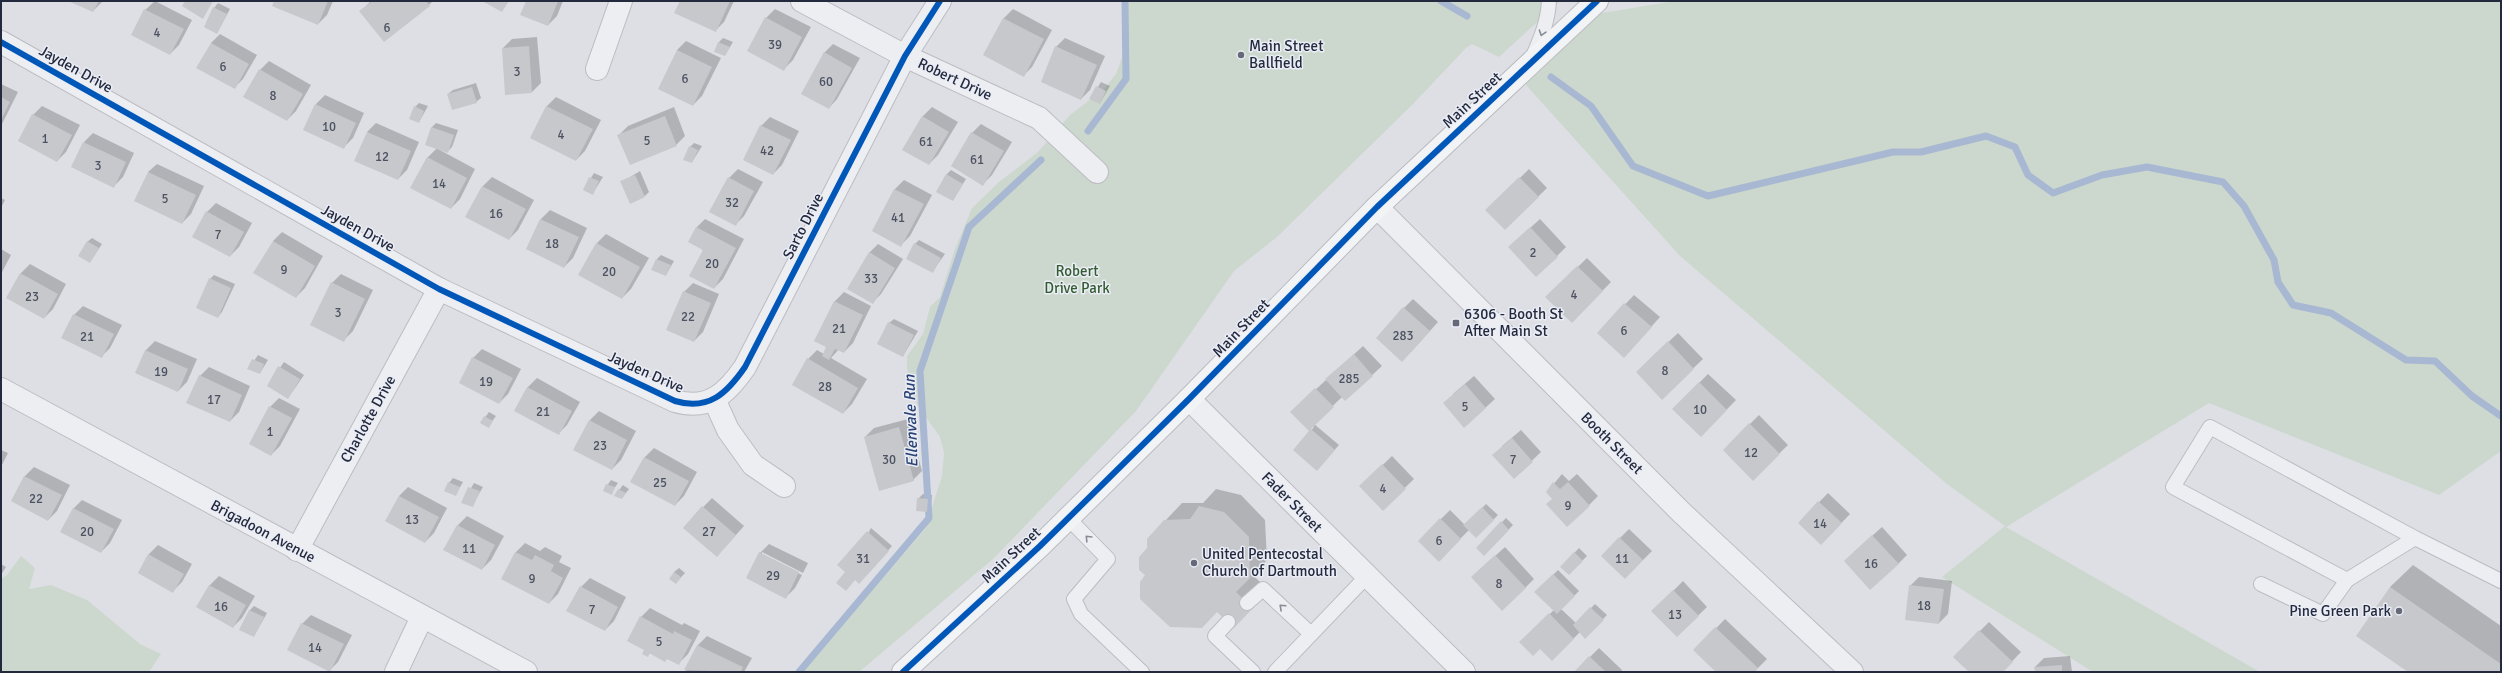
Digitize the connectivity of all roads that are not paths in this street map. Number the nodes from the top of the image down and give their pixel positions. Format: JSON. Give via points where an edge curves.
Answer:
{"nodes":[{"id":1,"x":621,"y":1,"type":"edge"},
{"id":2,"x":802,"y":1,"type":"edge"},
{"id":3,"x":940,"y":1,"type":"edge"},
{"id":4,"x":1549,"y":1,"type":"edge"},
{"id":5,"x":1597,"y":1,"type":"edge"},
{"id":6,"x":1,"y":42,"type":"edge"},
{"id":7,"x":905,"y":56,"type":"junction"},
{"id":8,"x":1529,"y":64,"type":"junction"},
{"id":9,"x":597,"y":69,"type":"dead end"},
{"id":10,"x":1097,"y":172,"type":"dead end"},
{"id":11,"x":1377,"y":207,"type":"junction"},
{"id":12,"x":439,"y":289,"type":"junction"},
{"id":13,"x":1,"y":389,"type":"edge"},
{"id":14,"x":714,"y":399,"type":"junction"},
{"id":15,"x":1189,"y":399,"type":"junction"},
{"id":16,"x":784,"y":486,"type":"dead end"},
{"id":17,"x":1068,"y":518,"type":"junction"},
{"id":18,"x":2415,"y":538,"type":"junction"},
{"id":19,"x":297,"y":550,"type":"junction"},
{"id":20,"x":1367,"y":576,"type":"junction"},
{"id":21,"x":2347,"y":580,"type":"junction"},
{"id":22,"x":2501,"y":581,"type":"edge"},
{"id":23,"x":2261,"y":584,"type":"dead end"},
{"id":24,"x":1247,"y":603,"type":"dead end"},
{"id":25,"x":422,"y":617,"type":"junction"},
{"id":26,"x":1228,"y":622,"type":"dead end"},
{"id":27,"x":1311,"y":634,"type":"junction"},
{"id":28,"x":396,"y":672,"type":"edge"},
{"id":29,"x":526,"y":672,"type":"edge"},
{"id":30,"x":903,"y":672,"type":"edge"},
{"id":31,"x":1142,"y":672,"type":"edge"},
{"id":32,"x":1253,"y":672,"type":"edge"},
{"id":33,"x":1275,"y":672,"type":"edge"},
{"id":34,"x":1464,"y":672,"type":"edge"},
{"id":35,"x":1852,"y":672,"type":"edge"}],
"edges":[{"from":1,"to":9,"type":"street"},
{"from":2,"to":7,"type":"street","name":"Robert Drive"},
{"from":3,"to":7,"type":"street","name":"Sarto Drive"},
{"from":4,"to":8,"type":"lane","one_way":true,"via":[[1542,35]]},
{"from":5,"to":8,"type":"main road","name":"Main Street"},
{"from":6,"to":12,"type":"street","name":"Jayden Drive"},
{"from":7,"to":10,"type":"street","name":"Robert Drive","via":[[1039,118]]},
{"from":7,"to":14,"type":"street","name":"Sarto Drive","via":[[745,367],[729,389]]},
{"from":8,"to":11,"type":"main road","name":"Main Street"},
{"from":11,"to":15,"type":"main road","name":"Main Street"},
{"from":11,"to":35,"type":"street","name":"Booth Street","via":[[1682,513]]},
{"from":12,"to":14,"type":"street","name":"Jayden Drive","via":[[675,401],[701,404]]},
{"from":12,"to":19,"type":"street","name":"Charlotte Drive"},
{"from":13,"to":19,"type":"street","name":"Brigadoon Avenue"},
{"from":14,"to":16,"type":"street","via":[[728,430],[753,465]]},
{"from":15,"to":17,"type":"main road","name":"Main Street"},
{"from":15,"to":20,"type":"street","name":"Fader Street"},
{"from":17,"to":30,"type":"main road","name":"Main Street"},
{"from":31,"to":17,"type":"lane","one_way":true,"via":[[1081,614],[1074,599],[1108,559]]},
{"from":18,"to":21,"type":"lane"},
{"from":18,"to":21,"type":"lane","via":[[2210,427],[2173,487]]},
{"from":18,"to":22,"type":"lane"},
{"from":19,"to":25,"type":"street","name":"Brigadoon Avenue"},
{"from":20,"to":27,"type":"lane"},
{"from":20,"to":34,"type":"street","name":"Fader Street"},
{"from":21,"to":23,"type":"lane","via":[[2323,614]]},
{"from":27,"to":24,"type":"lane","one_way":true,"via":[[1263,589]]},
{"from":25,"to":28,"type":"street"},
{"from":25,"to":29,"type":"street","name":"Brigadoon Avenue"},
{"from":26,"to":32,"type":"lane","via":[[1215,636]]},
{"from":27,"to":33,"type":"lane"}]}
